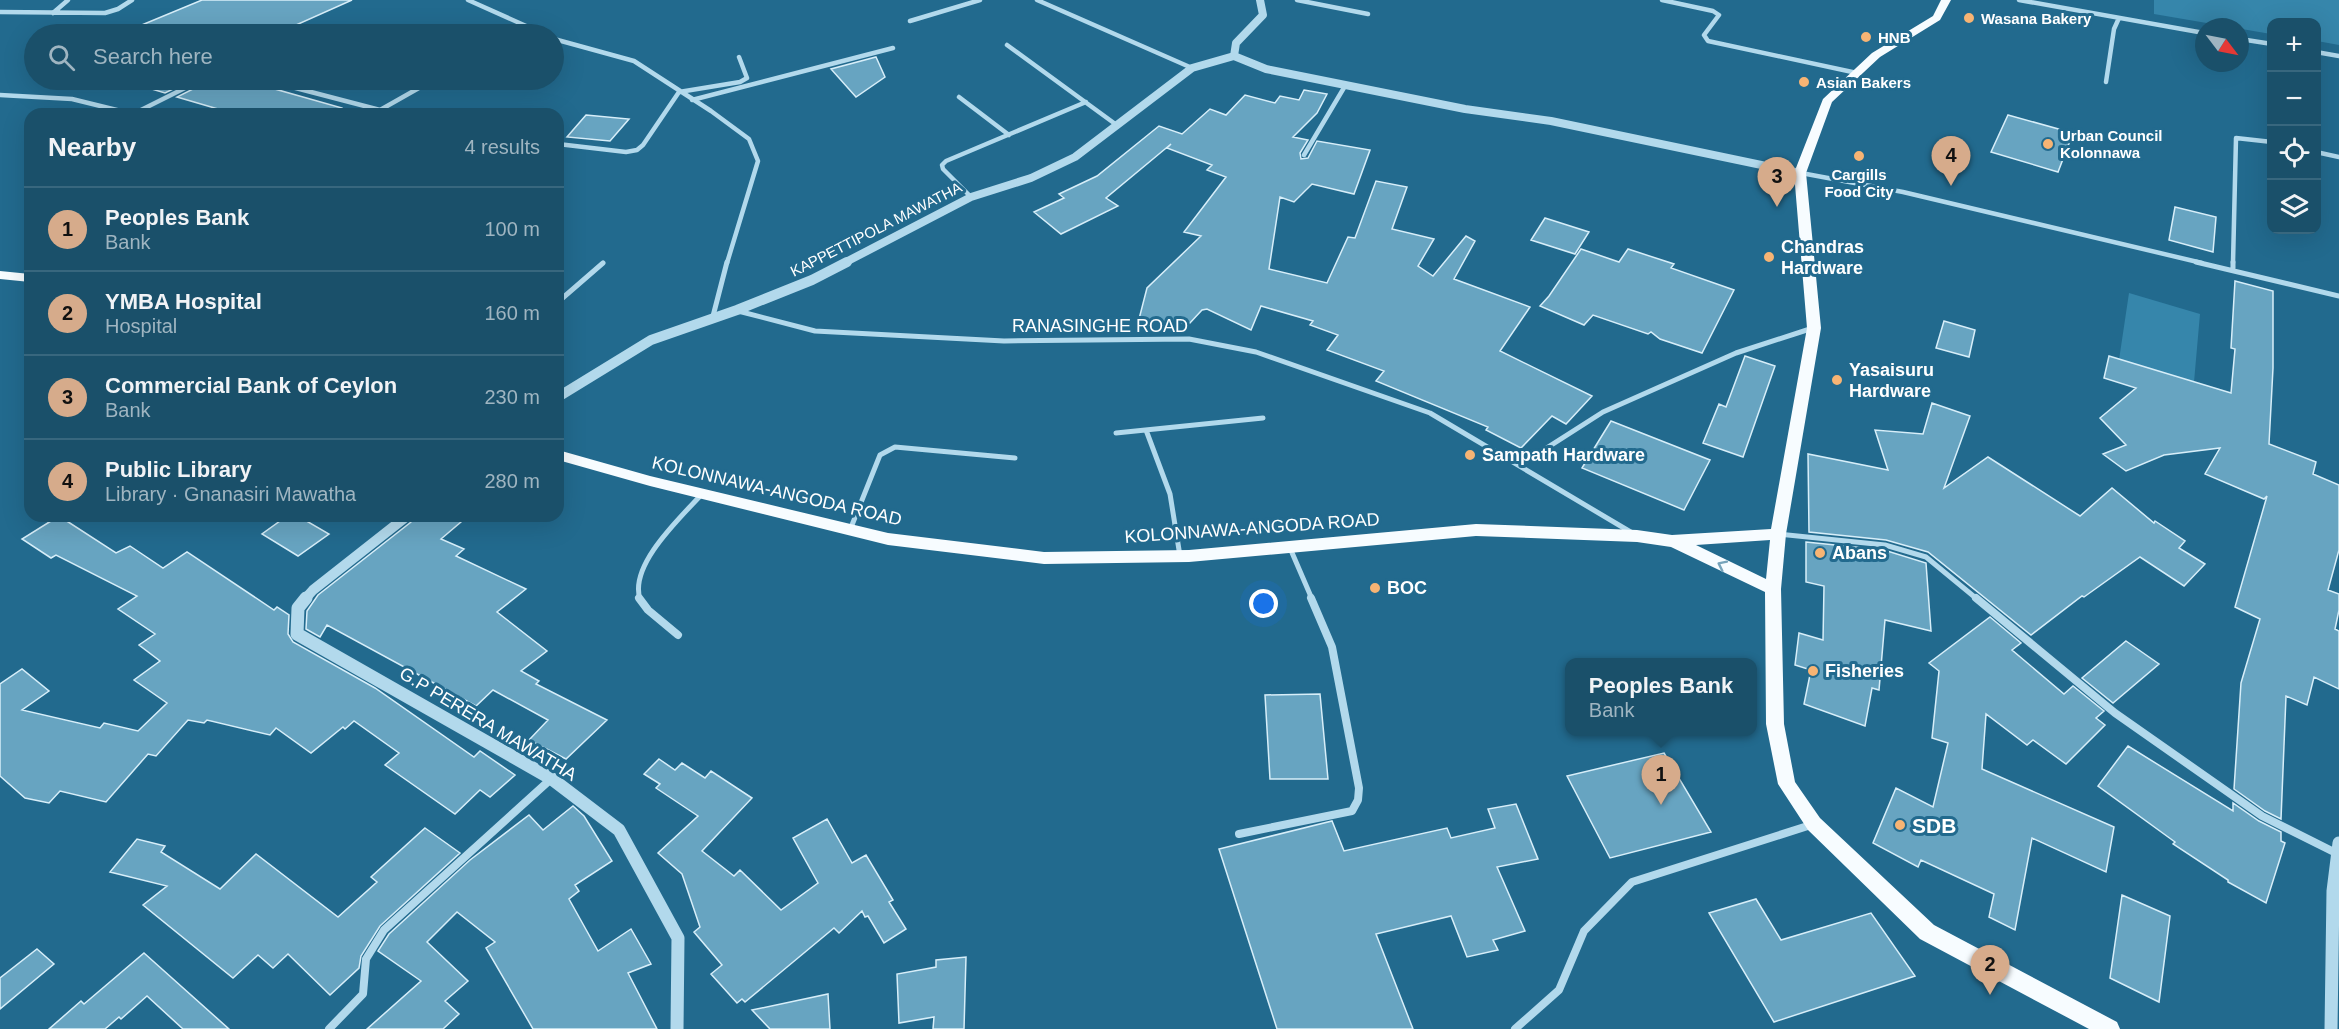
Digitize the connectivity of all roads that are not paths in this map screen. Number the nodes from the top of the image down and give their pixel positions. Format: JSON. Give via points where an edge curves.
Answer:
{"nodes":[{"id":1,"x":68,"y":0,"type":"edge"},
{"id":2,"x":132,"y":0,"type":"edge"},
{"id":3,"x":468,"y":0,"type":"edge"},
{"id":4,"x":980,"y":0,"type":"edge"},
{"id":5,"x":1037,"y":0,"type":"edge"},
{"id":6,"x":1260,"y":0,"type":"edge"},
{"id":7,"x":1297,"y":0,"type":"edge"},
{"id":8,"x":1662,"y":0,"type":"edge"},
{"id":9,"x":1946,"y":0,"type":"edge"},
{"id":10,"x":2019,"y":0,"type":"edge"},
{"id":11,"x":0,"y":12,"type":"edge"},
{"id":12,"x":53,"y":13,"type":"junction"},
{"id":13,"x":1368,"y":14,"type":"dead end"},
{"id":14,"x":2119,"y":18,"type":"junction"},
{"id":15,"x":910,"y":21,"type":"dead end"},
{"id":16,"x":519,"y":24,"type":"edge"},
{"id":17,"x":2195,"y":31,"type":"edge"},
{"id":18,"x":2249,"y":40,"type":"edge"},
{"id":19,"x":564,"y":42,"type":"edge"},
{"id":20,"x":2267,"y":43,"type":"edge"},
{"id":21,"x":1007,"y":45,"type":"dead end"},
{"id":22,"x":892,"y":48,"type":"dead end"},
{"id":23,"x":2321,"y":53,"type":"edge"},
{"id":24,"x":1234,"y":56,"type":"junction"},
{"id":25,"x":2339,"y":56,"type":"edge"},
{"id":26,"x":739,"y":57,"type":"dead end"},
{"id":27,"x":1192,"y":68,"type":"junction"},
{"id":28,"x":1857,"y":73,"type":"junction"},
{"id":29,"x":2106,"y":82,"type":"dead end"},
{"id":30,"x":1345,"y":86,"type":"junction"},
{"id":31,"x":178,"y":90,"type":"edge"},
{"id":32,"x":303,"y":90,"type":"edge"},
{"id":33,"x":415,"y":90,"type":"edge"},
{"id":34,"x":680,"y":92,"type":"junction"},
{"id":35,"x":0,"y":95,"type":"edge"},
{"id":36,"x":959,"y":96,"type":"dead end"},
{"id":37,"x":692,"y":100,"type":"junction"},
{"id":38,"x":1086,"y":102,"type":"junction"},
{"id":39,"x":109,"y":108,"type":"edge"},
{"id":40,"x":144,"y":108,"type":"edge"},
{"id":41,"x":372,"y":108,"type":"edge"},
{"id":42,"x":384,"y":108,"type":"edge"},
{"id":43,"x":1118,"y":126,"type":"junction"},
{"id":44,"x":1009,"y":135,"type":"junction"},
{"id":45,"x":2267,"y":142,"type":"edge"},
{"id":46,"x":564,"y":145,"type":"edge"},
{"id":47,"x":2321,"y":153,"type":"edge"},
{"id":48,"x":1304,"y":155,"type":"dead end"},
{"id":49,"x":2339,"y":157,"type":"edge"},
{"id":50,"x":1800,"y":173,"type":"junction"},
{"id":51,"x":971,"y":197,"type":"junction"},
{"id":52,"x":603,"y":263,"type":"dead end"},
{"id":53,"x":2233,"y":269,"type":"junction"},
{"id":54,"x":0,"y":275,"type":"edge"},
{"id":55,"x":24,"y":277,"type":"edge"},
{"id":56,"x":2339,"y":296,"type":"edge"},
{"id":57,"x":564,"y":297,"type":"edge"},
{"id":58,"x":737,"y":310,"type":"junction"},
{"id":59,"x":712,"y":320,"type":"junction"},
{"id":60,"x":1814,"y":328,"type":"junction"},
{"id":61,"x":564,"y":393,"type":"edge"},
{"id":62,"x":1263,"y":418,"type":"dead end"},
{"id":63,"x":1146,"y":430,"type":"junction"},
{"id":64,"x":1116,"y":433,"type":"dead end"},
{"id":65,"x":564,"y":457,"type":"edge"},
{"id":66,"x":1015,"y":458,"type":"dead end"},
{"id":67,"x":1520,"y":465,"type":"junction"},
{"id":68,"x":702,"y":494,"type":"junction"},
{"id":69,"x":399,"y":522,"type":"edge"},
{"id":70,"x":850,"y":530,"type":"junction"},
{"id":71,"x":1778,"y":534,"type":"junction"},
{"id":72,"x":1637,"y":536,"type":"junction"},
{"id":73,"x":1672,"y":541,"type":"junction"},
{"id":74,"x":1290,"y":548,"type":"junction"},
{"id":75,"x":1180,"y":556,"type":"junction"},
{"id":76,"x":1773,"y":589,"type":"junction"},
{"id":77,"x":678,"y":635,"type":"dead end"},
{"id":78,"x":552,"y":779,"type":"junction"},
{"id":79,"x":1814,"y":824,"type":"junction"},
{"id":80,"x":1239,"y":834,"type":"dead end"},
{"id":81,"x":2337,"y":848,"type":"edge"},
{"id":82,"x":328,"y":1029,"type":"edge"},
{"id":83,"x":677,"y":1029,"type":"edge"},
{"id":84,"x":1515,"y":1029,"type":"edge"},
{"id":85,"x":2110,"y":1029,"type":"edge"},
{"id":86,"x":2331,"y":1029,"type":"edge"}],
"edges":[{"from":1,"to":12,"type":"street"},
{"from":2,"to":12,"type":"street","via":[[105,13]]},
{"from":3,"to":16,"type":"street"},
{"from":4,"to":15,"type":"street"},
{"from":5,"to":27,"type":"street"},
{"from":6,"to":24,"type":"street","via":[[1263,15],[1236,43]]},
{"from":7,"to":13,"type":"street"},
{"from":8,"to":28,"type":"street","via":[[1719,15],[1704,35],[1708,41]]},
{"from":9,"to":28,"type":"main road","via":[[1937,18],[1876,56]]},
{"from":10,"to":14,"type":"street"},
{"from":11,"to":12,"type":"street"},
{"from":14,"to":17,"type":"street"},
{"from":14,"to":29,"type":"street"},
{"from":18,"to":20,"type":"street"},
{"from":19,"to":34,"type":"street","via":[[634,61]]},
{"from":21,"to":38,"type":"street"},
{"from":22,"to":37,"type":"street"},
{"from":23,"to":25,"type":"street"},
{"from":24,"to":27,"type":"street","name":"KAPPETTIPOLA MAWATHA"},
{"from":24,"to":30,"type":"street","via":[[1266,69]]},
{"from":26,"to":34,"type":"street","via":[[747,78]]},
{"from":27,"to":43,"type":"street","name":"KAPPETTIPOLA MAWATHA"},
{"from":28,"to":50,"type":"main road","via":[[1827,101]]},
{"from":30,"to":48,"type":"street"},
{"from":30,"to":50,"type":"street","via":[[1551,121]]},
{"from":31,"to":40,"type":"street"},
{"from":32,"to":41,"type":"street"},
{"from":33,"to":42,"type":"street"},
{"from":34,"to":37,"type":"street"},
{"from":34,"to":46,"type":"street","via":[[637,150]]},
{"from":35,"to":39,"type":"street","via":[[72,99]]},
{"from":36,"to":44,"type":"street"},
{"from":37,"to":59,"type":"street","via":[[749,139],[758,161]]},
{"from":38,"to":43,"type":"street"},
{"from":38,"to":44,"type":"street"},
{"from":43,"to":51,"type":"street","name":"KAPPETTIPOLA MAWATHA","via":[[1076,157],[1032,178]]},
{"from":44,"to":51,"type":"street","via":[[942,165]]},
{"from":45,"to":53,"type":"street","via":[[2236,138]]},
{"from":47,"to":49,"type":"street"},
{"from":50,"to":53,"type":"street","via":[[1903,192]]},
{"from":50,"to":60,"type":"main road"},
{"from":51,"to":58,"type":"street","name":"KAPPETTIPOLA MAWATHA","via":[[812,280]]},
{"from":52,"to":57,"type":"street"},
{"from":53,"to":56,"type":"street"},
{"from":54,"to":55,"type":"main road"},
{"from":58,"to":59,"type":"street","name":"KAPPETTIPOLA MAWATHA"},
{"from":58,"to":67,"type":"street","name":"RANASINGHE ROAD","via":[[815,331],[1004,341],[1189,339],[1256,352],[1430,413]]},
{"from":59,"to":61,"type":"street","name":"KAPPETTIPOLA MAWATHA","via":[[651,340]]},
{"from":60,"to":67,"type":"street","via":[[1736,352],[1604,412]]},
{"from":60,"to":71,"type":"main road"},
{"from":62,"to":63,"type":"street"},
{"from":63,"to":64,"type":"street"},
{"from":63,"to":75,"type":"street","via":[[1170,494]]},
{"from":65,"to":68,"type":"main road","name":"KOLONNAWA-ANGODA ROAD"},
{"from":66,"to":70,"type":"street","via":[[895,447],[880,455]]},
{"from":67,"to":72,"type":"street","name":"RANASINGHE ROAD"},
{"from":68,"to":70,"type":"main road","name":"KOLONNAWA-ANGODA ROAD"},
{"from":68,"to":77,"type":"street","via":[[648,557],[636,583],[638,600]]},
{"from":69,"to":78,"type":"street","name":"G.P PERERA MAWATHA","via":[[313,590],[298,608],[297,634]]},
{"from":70,"to":75,"type":"main road","name":"KOLONNAWA-ANGODA ROAD","via":[[888,539],[1044,558]]},
{"from":71,"to":73,"type":"main road","name":"KOLONNAWA-ANGODA ROAD"},
{"from":71,"to":76,"type":"main road"},
{"from":71,"to":81,"type":"street","via":[[1884,544],[1926,557],[2115,713],[2262,816]]},
{"from":72,"to":73,"type":"main road","name":"KOLONNAWA-ANGODA ROAD"},
{"from":72,"to":74,"type":"main road","name":"KOLONNAWA-ANGODA ROAD","via":[[1476,530]]},
{"from":76,"to":73,"type":"main road","name":"KOLONNAWA-ANGODA ROAD","one_way":true},
{"from":74,"to":75,"type":"main road","name":"KOLONNAWA-ANGODA ROAD"},
{"from":74,"to":80,"type":"street","via":[[1332,647],[1358,800],[1353,811]]},
{"from":76,"to":79,"type":"main road","via":[[1777,734],[1787,784]]},
{"from":78,"to":82,"type":"street","via":[[384,930],[366,959],[363,994]]},
{"from":78,"to":83,"type":"street","name":"G.P PERERA MAWATHA","via":[[619,830],[678,938]]},
{"from":79,"to":84,"type":"street","via":[[1632,882],[1584,931],[1559,990]]},
{"from":79,"to":85,"type":"main road","via":[[1927,932]]},
{"from":81,"to":86,"type":"street"}]}
